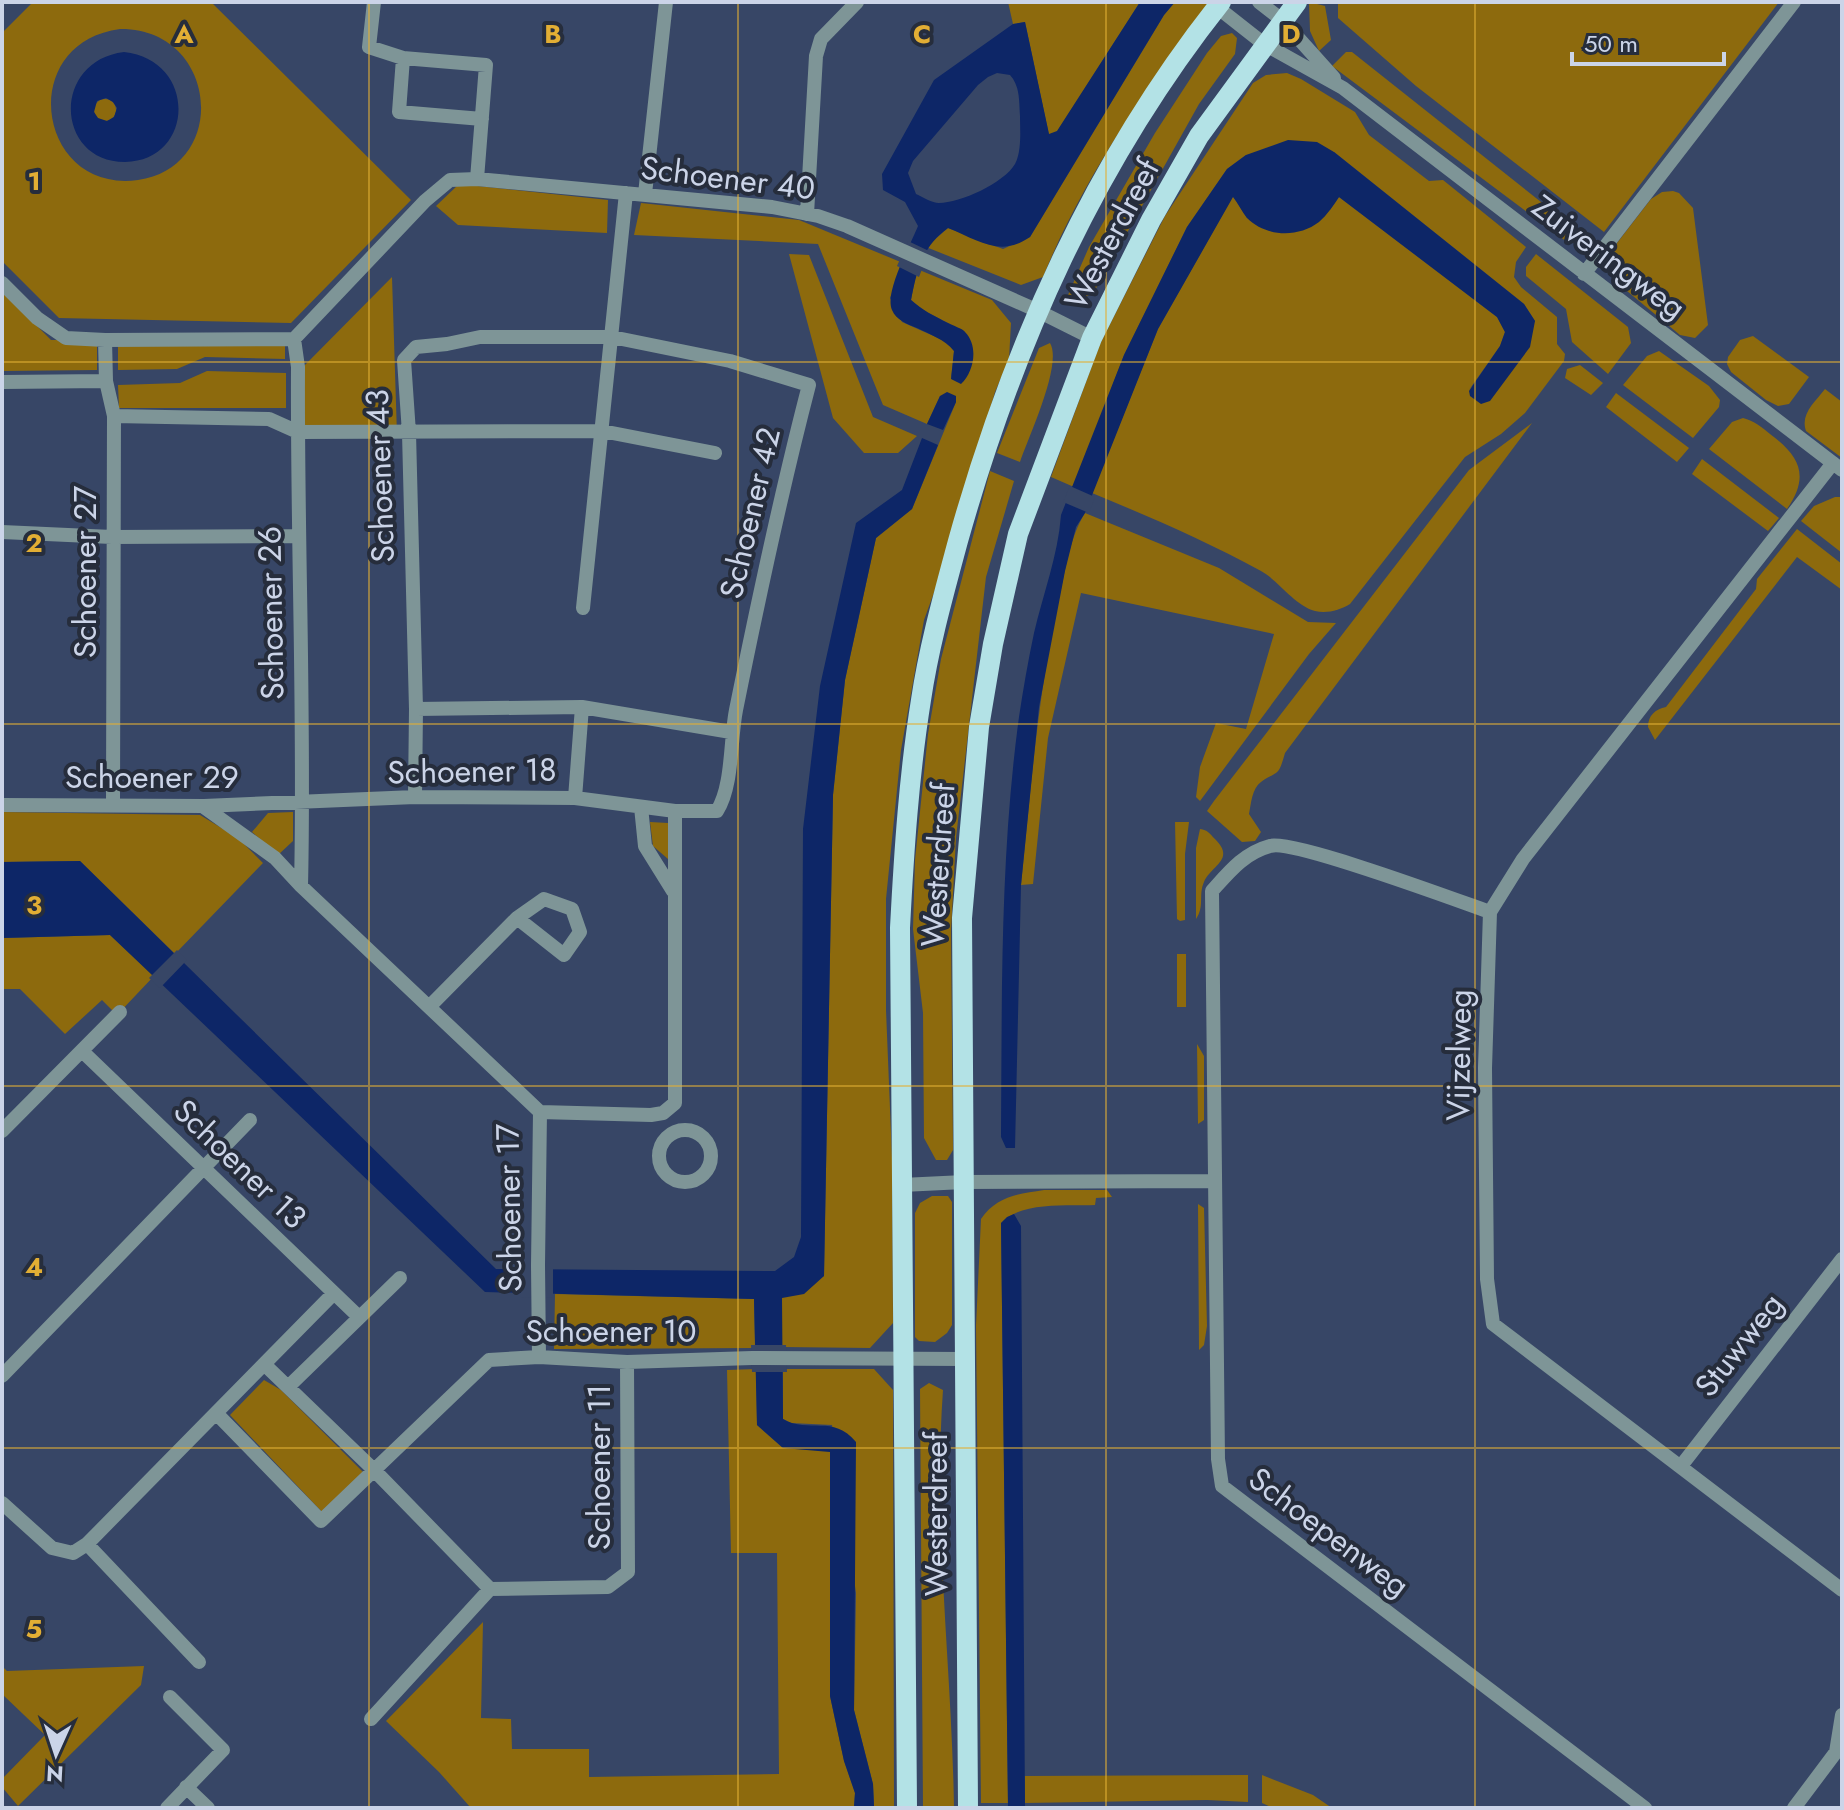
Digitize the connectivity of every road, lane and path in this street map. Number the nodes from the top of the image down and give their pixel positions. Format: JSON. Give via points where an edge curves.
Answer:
{"nodes":[{"id":1,"x":374,"y":2,"type":"edge"},
{"id":2,"x":666,"y":2,"type":"edge"},
{"id":3,"x":857,"y":2,"type":"edge"},
{"id":4,"x":1259,"y":2,"type":"edge"},
{"id":5,"x":1297,"y":2,"type":"edge"},
{"id":6,"x":1794,"y":2,"type":"edge"},
{"id":7,"x":1219,"y":4,"type":"edge"},
{"id":8,"x":1282,"y":20,"type":"junction"},
{"id":9,"x":1264,"y":44,"type":"junction"},
{"id":10,"x":403,"y":58,"type":"junction"},
{"id":11,"x":1343,"y":88,"type":"junction"},
{"id":12,"x":482,"y":119,"type":"junction"},
{"id":13,"x":477,"y":179,"type":"junction"},
{"id":14,"x":626,"y":193,"type":"junction"},
{"id":15,"x":645,"y":194,"type":"junction"},
{"id":16,"x":807,"y":214,"type":"junction"},
{"id":17,"x":1584,"y":274,"type":"junction"},
{"id":18,"x":2,"y":283,"type":"edge"},
{"id":19,"x":1036,"y":310,"type":"junction"},
{"id":20,"x":612,"y":337,"type":"junction"},
{"id":21,"x":1092,"y":338,"type":"junction"},
{"id":22,"x":294,"y":339,"type":"junction"},
{"id":23,"x":105,"y":340,"type":"junction"},
{"id":24,"x":106,"y":381,"type":"junction"},
{"id":25,"x":2,"y":382,"type":"edge"},
{"id":26,"x":114,"y":416,"type":"junction"},
{"id":27,"x":602,"y":431,"type":"junction"},
{"id":28,"x":298,"y":432,"type":"junction"},
{"id":29,"x":409,"y":433,"type":"junction"},
{"id":30,"x":715,"y":453,"type":"dead end"},
{"id":31,"x":1838,"y":467,"type":"edge"},
{"id":32,"x":2,"y":532,"type":"edge"},
{"id":33,"x":298,"y":536,"type":"junction"},
{"id":34,"x":112,"y":537,"type":"junction"},
{"id":35,"x":583,"y":608,"type":"dead end"},
{"id":36,"x":582,"y":707,"type":"junction"},
{"id":37,"x":416,"y":709,"type":"junction"},
{"id":38,"x":731,"y":732,"type":"junction"},
{"id":39,"x":415,"y":797,"type":"junction"},
{"id":40,"x":575,"y":798,"type":"junction"},
{"id":41,"x":303,"y":804,"type":"junction"},
{"id":42,"x":2,"y":805,"type":"edge"},
{"id":43,"x":113,"y":805,"type":"junction"},
{"id":44,"x":204,"y":806,"type":"junction"},
{"id":45,"x":641,"y":807,"type":"junction"},
{"id":46,"x":675,"y":811,"type":"junction"},
{"id":47,"x":301,"y":886,"type":"junction"},
{"id":48,"x":673,"y":891,"type":"junction"},
{"id":49,"x":1490,"y":912,"type":"junction"},
{"id":50,"x":517,"y":918,"type":"dead end"},
{"id":51,"x":429,"y":1007,"type":"junction"},
{"id":52,"x":120,"y":1012,"type":"dead end"},
{"id":53,"x":82,"y":1051,"type":"junction"},
{"id":54,"x":540,"y":1112,"type":"junction"},
{"id":55,"x":663,"y":1113,"type":"junction"},
{"id":56,"x":250,"y":1120,"type":"dead end"},
{"id":57,"x":2,"y":1131,"type":"edge"},
{"id":58,"x":670,"y":1133,"type":"dead end"},
{"id":59,"x":204,"y":1168,"type":"junction"},
{"id":60,"x":1215,"y":1181,"type":"junction"},
{"id":61,"x":964,"y":1182,"type":"junction"},
{"id":62,"x":902,"y":1185,"type":"junction"},
{"id":63,"x":1842,"y":1259,"type":"edge"},
{"id":64,"x":400,"y":1278,"type":"dead end"},
{"id":65,"x":334,"y":1293,"type":"junction"},
{"id":66,"x":359,"y":1317,"type":"junction"},
{"id":67,"x":539,"y":1357,"type":"junction"},
{"id":68,"x":903,"y":1358,"type":"junction"},
{"id":69,"x":966,"y":1359,"type":"junction"},
{"id":70,"x":627,"y":1362,"type":"junction"},
{"id":71,"x":264,"y":1364,"type":"junction"},
{"id":72,"x":2,"y":1376,"type":"edge"},
{"id":73,"x":288,"y":1387,"type":"junction"},
{"id":74,"x":216,"y":1413,"type":"junction"},
{"id":75,"x":1681,"y":1466,"type":"junction"},
{"id":76,"x":374,"y":1470,"type":"junction"},
{"id":77,"x":2,"y":1503,"type":"edge"},
{"id":78,"x":87,"y":1544,"type":"junction"},
{"id":79,"x":490,"y":1589,"type":"junction"},
{"id":80,"x":1842,"y":1590,"type":"edge"},
{"id":81,"x":199,"y":1662,"type":"dead end"},
{"id":82,"x":170,"y":1697,"type":"dead end"},
{"id":83,"x":1842,"y":1715,"type":"edge"},
{"id":84,"x":371,"y":1719,"type":"dead end"},
{"id":85,"x":186,"y":1787,"type":"junction"},
{"id":86,"x":167,"y":1808,"type":"edge"},
{"id":87,"x":208,"y":1808,"type":"edge"},
{"id":88,"x":907,"y":1808,"type":"edge"},
{"id":89,"x":968,"y":1808,"type":"edge"},
{"id":90,"x":1645,"y":1808,"type":"edge"},
{"id":91,"x":1794,"y":1808,"type":"edge"}],
"edges":[{"from":1,"to":10,"type":"street","via":[[369,47]]},
{"from":2,"to":15,"type":"street"},
{"from":3,"to":16,"type":"street","via":[[821,39],[816,56]]},
{"from":4,"to":8,"type":"street","name":"Zuiveringweg"},
{"from":5,"to":8,"type":"main road","name":"Westerdreef"},
{"from":6,"to":17,"type":"street"},
{"from":7,"to":9,"type":"street","name":"Zuiveringweg"},
{"from":7,"to":19,"type":"main road","name":"Westerdreef","via":[[1145,107],[1094,193]]},
{"from":8,"to":9,"type":"main road","name":"Westerdreef"},
{"from":8,"to":11,"type":"street","name":"Zuiveringweg"},
{"from":9,"to":11,"type":"street","name":"Zuiveringweg"},
{"from":9,"to":21,"type":"main road","name":"Westerdreef","via":[[1199,136]]},
{"from":10,"to":12,"type":"street","via":[[399,112]]},
{"from":10,"to":12,"type":"street","via":[[486,65]]},
{"from":11,"to":17,"type":"street","name":"Zuiveringweg"},
{"from":12,"to":13,"type":"street"},
{"from":13,"to":14,"type":"street","name":"Schoener 40"},
{"from":13,"to":22,"type":"street","name":"Schoener 40","via":[[450,180],[425,201]]},
{"from":14,"to":15,"type":"street","name":"Schoener 40"},
{"from":14,"to":20,"type":"street"},
{"from":15,"to":16,"type":"street","name":"Schoener 40"},
{"from":16,"to":19,"type":"street","name":"Schoener 40","via":[[847,226]]},
{"from":17,"to":31,"type":"street","name":"Zuiveringweg"},
{"from":18,"to":23,"type":"street","via":[[66,338]]},
{"from":19,"to":21,"type":"street","name":"Schoener 40"},
{"from":19,"to":62,"type":"main road","name":"Westerdreef","via":[[967,511],[921,698],[900,928]]},
{"from":20,"to":27,"type":"street"},
{"from":20,"to":29,"type":"street","name":"Schoener 43","via":[[480,337],[416,347],[404,360]]},
{"from":20,"to":38,"type":"street","name":"Schoener 42","via":[[730,361],[809,385]]},
{"from":21,"to":61,"type":"main road","name":"Westerdreef","via":[[1018,534],[979,727],[962,918]]},
{"from":22,"to":23,"type":"street"},
{"from":22,"to":28,"type":"street","name":"Schoener 26"},
{"from":23,"to":24,"type":"street","name":"Schoener 27"},
{"from":24,"to":25,"type":"street"},
{"from":24,"to":26,"type":"street","name":"Schoener 27"},
{"from":26,"to":28,"type":"street","name":"Schoener 42","via":[[269,419]]},
{"from":26,"to":34,"type":"street","name":"Schoener 27"},
{"from":27,"to":29,"type":"street","name":"Schoener 42"},
{"from":27,"to":30,"type":"street","name":"Schoener 42"},
{"from":27,"to":35,"type":"street"},
{"from":28,"to":29,"type":"street","name":"Schoener 42"},
{"from":28,"to":33,"type":"street","name":"Schoener 26"},
{"from":29,"to":37,"type":"street","name":"Schoener 43"},
{"from":31,"to":49,"type":"street","via":[[1523,859]]},
{"from":32,"to":34,"type":"street"},
{"from":33,"to":34,"type":"street"},
{"from":33,"to":41,"type":"street","name":"Schoener 26"},
{"from":34,"to":43,"type":"street","name":"Schoener 27"},
{"from":36,"to":37,"type":"street"},
{"from":36,"to":38,"type":"street"},
{"from":36,"to":40,"type":"street"},
{"from":37,"to":39,"type":"street","name":"Schoener 43"},
{"from":38,"to":46,"type":"street","name":"Schoener 42","via":[[724,800],[717,811]]},
{"from":39,"to":40,"type":"street","name":"Schoener 18"},
{"from":39,"to":41,"type":"street","name":"Schoener 18"},
{"from":40,"to":45,"type":"street","name":"Schoener 18"},
{"from":41,"to":44,"type":"street","name":"Schoener 29"},
{"from":41,"to":47,"type":"street","name":"Schoener 26"},
{"from":42,"to":43,"type":"street","name":"Schoener 29"},
{"from":43,"to":44,"type":"street","name":"Schoener 29"},
{"from":44,"to":47,"type":"street","name":"Schoener 17","via":[[275,858]]},
{"from":45,"to":46,"type":"street","name":"Schoener 18"},
{"from":45,"to":48,"type":"street","via":[[645,846]]},
{"from":46,"to":48,"type":"street"},
{"from":47,"to":51,"type":"street","name":"Schoener 17"},
{"from":48,"to":55,"type":"street","via":[[675,1103]]},
{"from":49,"to":60,"type":"street","name":"Schoepenweg","via":[[1308,851],[1272,844],[1238,861],[1212,891]]},
{"from":49,"to":75,"type":"street","name":"Vijzelweg","via":[[1485,1068],[1487,1279],[1493,1324]]},
{"from":50,"to":51,"type":"street"},
{"from":51,"to":54,"type":"street","name":"Schoener 17"},
{"from":52,"to":53,"type":"street"},
{"from":53,"to":57,"type":"street"},
{"from":53,"to":59,"type":"street","name":"Schoener 13"},
{"from":54,"to":55,"type":"street"},
{"from":54,"to":67,"type":"street","name":"Schoener 17"},
{"from":55,"to":58,"type":"street"},
{"from":56,"to":59,"type":"street"},
{"from":59,"to":65,"type":"street","name":"Schoener 13"},
{"from":59,"to":72,"type":"street"},
{"from":60,"to":61,"type":"street"},
{"from":60,"to":90,"type":"street","name":"Schoepenweg","via":[[1222,1486]]},
{"from":61,"to":62,"type":"street"},
{"from":61,"to":69,"type":"main road","name":"Westerdreef"},
{"from":62,"to":68,"type":"main road","name":"Westerdreef"},
{"from":63,"to":75,"type":"street","name":"Stuwweg"},
{"from":64,"to":66,"type":"street"},
{"from":65,"to":66,"type":"street","name":"Schoener 13"},
{"from":65,"to":71,"type":"street"},
{"from":66,"to":73,"type":"street"},
{"from":67,"to":70,"type":"street","name":"Schoener 10"},
{"from":67,"to":76,"type":"street","name":"Schoener 10","via":[[489,1360]]},
{"from":68,"to":69,"type":"street","name":"Schoener 10"},
{"from":68,"to":70,"type":"street","name":"Schoener 10"},
{"from":68,"to":88,"type":"main road","name":"Westerdreef"},
{"from":69,"to":89,"type":"main road","name":"Westerdreef"},
{"from":70,"to":79,"type":"street","name":"Schoener 11","via":[[628,1572],[608,1587]]},
{"from":71,"to":73,"type":"street"},
{"from":71,"to":74,"type":"street"},
{"from":73,"to":76,"type":"street"},
{"from":74,"to":76,"type":"street","name":"Schoener 10","via":[[321,1521]]},
{"from":74,"to":78,"type":"street"},
{"from":75,"to":80,"type":"street","name":"Vijzelweg"},
{"from":76,"to":79,"type":"street"},
{"from":77,"to":78,"type":"street","via":[[52,1548],[73,1553]]},
{"from":78,"to":81,"type":"street"},
{"from":79,"to":84,"type":"street"},
{"from":82,"to":85,"type":"street","via":[[223,1750]]},
{"from":83,"to":91,"type":"street","via":[[1836,1752]]},
{"from":85,"to":86,"type":"street"},
{"from":85,"to":87,"type":"street"}]}
